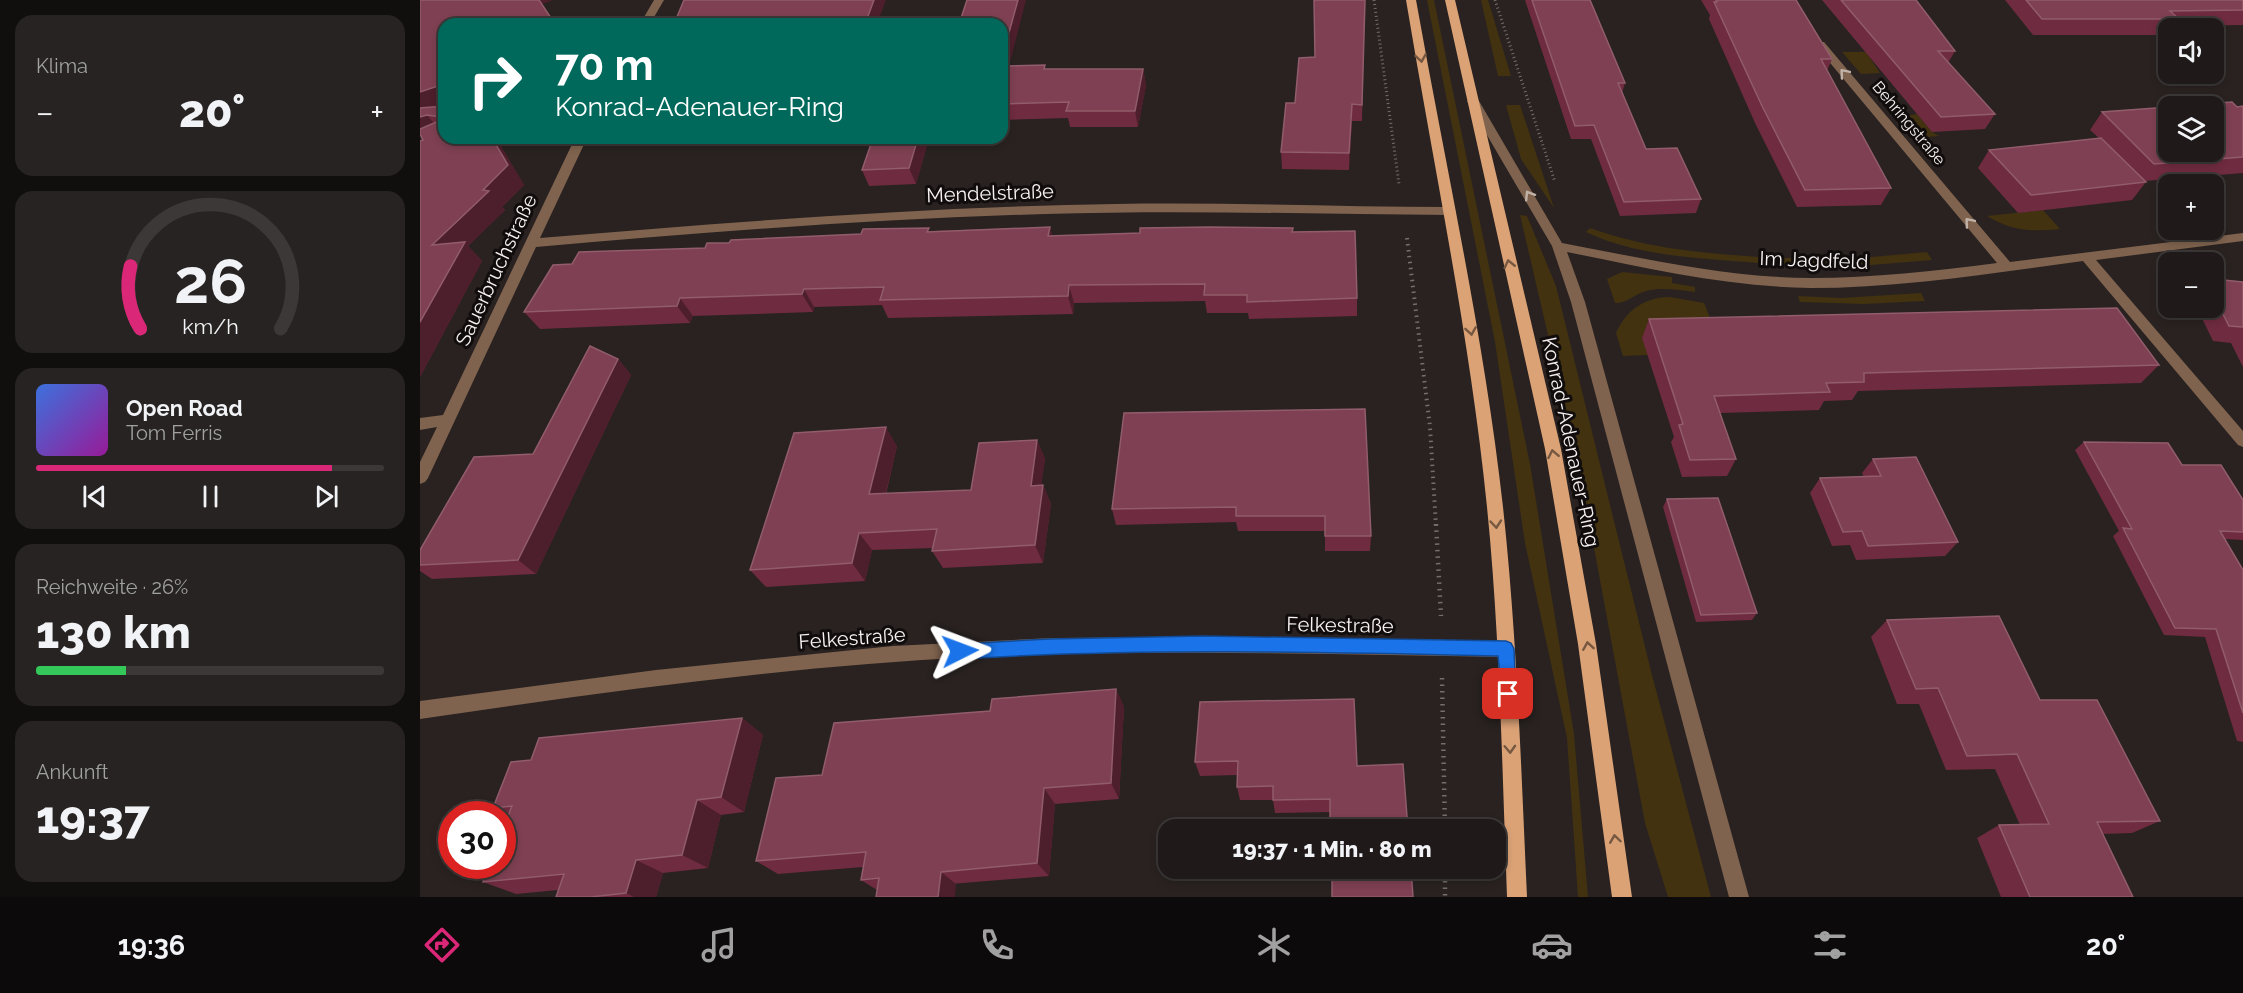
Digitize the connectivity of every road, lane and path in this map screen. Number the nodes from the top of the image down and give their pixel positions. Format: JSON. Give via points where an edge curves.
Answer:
{"nodes":[{"id":1,"x":659,"y":0,"type":"edge"},
{"id":2,"x":1374,"y":0,"type":"edge"},
{"id":3,"x":1411,"y":0,"type":"edge"},
{"id":4,"x":1450,"y":0,"type":"edge"},
{"id":5,"x":1495,"y":0,"type":"edge"},
{"id":6,"x":648,"y":18,"type":"edge"},
{"id":7,"x":1813,"y":36,"type":"edge"},
{"id":8,"x":1470,"y":96,"type":"junction"},
{"id":9,"x":579,"y":144,"type":"edge"},
{"id":10,"x":1400,"y":189,"type":"dead end"},
{"id":11,"x":1558,"y":190,"type":"dead end"},
{"id":12,"x":1450,"y":211,"type":"junction"},
{"id":13,"x":1407,"y":236,"type":"dead end"},
{"id":14,"x":2243,"y":237,"type":"edge"},
{"id":15,"x":532,"y":243,"type":"junction"},
{"id":16,"x":1558,"y":246,"type":"junction"},
{"id":17,"x":2086,"y":256,"type":"junction"},
{"id":18,"x":2007,"y":267,"type":"junction"},
{"id":19,"x":448,"y":420,"type":"junction"},
{"id":20,"x":420,"y":424,"type":"edge"},
{"id":21,"x":2243,"y":441,"type":"edge"},
{"id":22,"x":420,"y":478,"type":"edge"},
{"id":23,"x":1440,"y":600,"type":"dead end"},
{"id":24,"x":1506,"y":649,"type":"junction"},
{"id":25,"x":1443,"y":694,"type":"dead end"},
{"id":26,"x":420,"y":710,"type":"edge"},
{"id":27,"x":1445,"y":819,"type":"edge"},
{"id":28,"x":1445,"y":879,"type":"edge"},
{"id":29,"x":1445,"y":897,"type":"edge"},
{"id":30,"x":1517,"y":897,"type":"edge"},
{"id":31,"x":1622,"y":897,"type":"edge"},
{"id":32,"x":1738,"y":897,"type":"edge"}],
"edges":[{"from":1,"to":6,"type":"street"},
{"from":2,"to":10,"type":"path"},
{"from":3,"to":12,"type":"main road","one_way":true},
{"from":4,"to":8,"type":"main road","name":"Konrad-Adenauer-Ring"},
{"from":5,"to":11,"type":"path"},
{"from":18,"to":7,"type":"street","name":"Behringstraße","one_way":true},
{"from":16,"to":8,"type":"street","one_way":true},
{"from":31,"to":8,"type":"main road","name":"Konrad-Adenauer-Ring","one_way":true,"via":[[1587,644],[1553,449]]},
{"from":9,"to":15,"type":"street","name":"Sauerbruchstraße"},
{"from":12,"to":15,"type":"street","name":"Mendelstraße","via":[[1119,208],[949,213],[720,226]]},
{"from":12,"to":24,"type":"main road","one_way":true,"via":[[1472,332],[1495,506]]},
{"from":13,"to":23,"type":"path","via":[[1430,428]]},
{"from":14,"to":17,"type":"street","name":"Im Jagdfeld"},
{"from":15,"to":19,"type":"street","name":"Sauerbruchstraße"},
{"from":16,"to":18,"type":"street","name":"Im Jagdfeld","via":[[1718,274],[1808,283],[1892,281]]},
{"from":16,"to":32,"type":"street","name":"Konrad-Adenauer-Ring","via":[[1578,302]]},
{"from":17,"to":18,"type":"street","name":"Im Jagdfeld"},
{"from":17,"to":21,"type":"street"},
{"from":19,"to":20,"type":"street"},
{"from":19,"to":22,"type":"street","name":"Sauerbruchstraße"},
{"from":24,"to":26,"type":"street","name":"Felkestraße","via":[[1203,643],[1049,646],[848,658],[664,676]]},
{"from":24,"to":30,"type":"main road","one_way":true},
{"from":25,"to":27,"type":"path"},
{"from":28,"to":29,"type":"path"}]}
